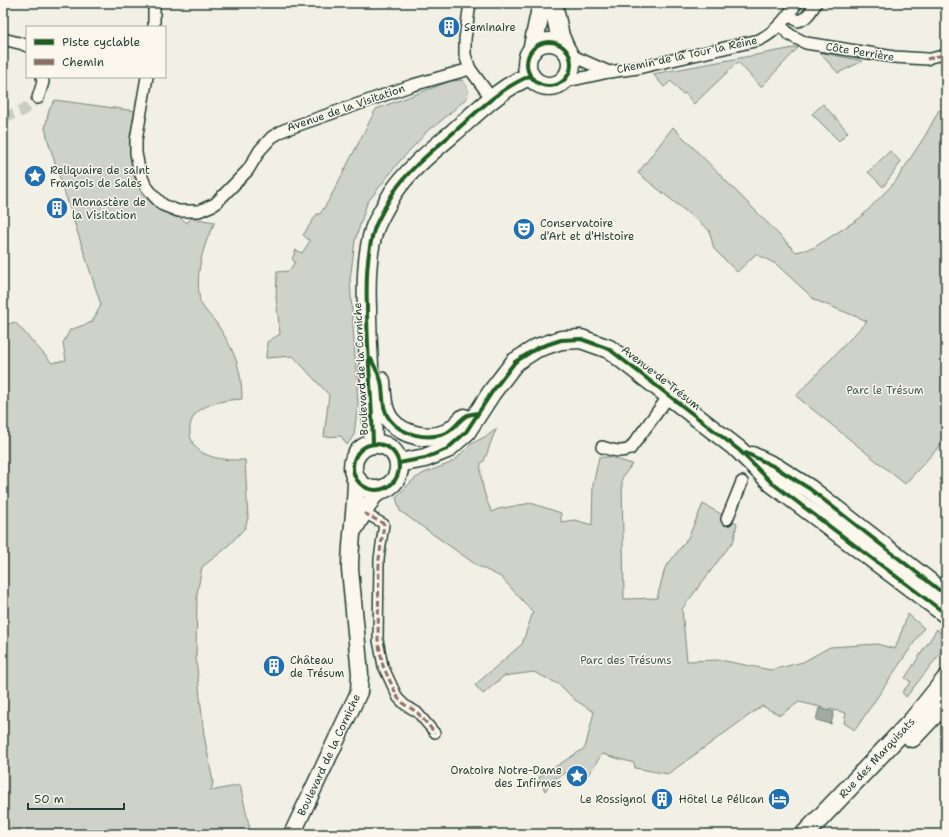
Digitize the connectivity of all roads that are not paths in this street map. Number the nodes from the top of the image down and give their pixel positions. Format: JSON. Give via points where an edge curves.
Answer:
{"nodes":[{"id":1,"x":154,"y":3,"type":"edge"},
{"id":2,"x":470,"y":3,"type":"edge"},
{"id":3,"x":542,"y":3,"type":"edge"},
{"id":4,"x":553,"y":3,"type":"edge"},
{"id":5,"x":797,"y":3,"type":"edge"},
{"id":6,"x":816,"y":3,"type":"edge"},
{"id":7,"x":789,"y":15,"type":"junction"},
{"id":8,"x":780,"y":25,"type":"junction"},
{"id":9,"x":154,"y":26,"type":"edge"},
{"id":10,"x":3,"y":39,"type":"edge"},
{"id":11,"x":26,"y":46,"type":"edge"},
{"id":12,"x":532,"y":51,"type":"junction"},
{"id":13,"x":567,"y":52,"type":"junction"},
{"id":14,"x":946,"y":54,"type":"edge"},
{"id":15,"x":927,"y":59,"type":"joint"},
{"id":16,"x":470,"y":69,"type":"junction"},
{"id":17,"x":609,"y":72,"type":"junction"},
{"id":18,"x":530,"y":76,"type":"junction"},
{"id":19,"x":42,"y":78,"type":"edge"},
{"id":20,"x":147,"y":78,"type":"edge"},
{"id":21,"x":563,"y":82,"type":"junction"},
{"id":22,"x":38,"y":98,"type":"tunnel mouth"},
{"id":23,"x":492,"y":99,"type":"junction"},
{"id":24,"x":367,"y":349,"type":"junction"},
{"id":25,"x":669,"y":396,"type":"junction"},
{"id":26,"x":478,"y":414,"type":"junction"},
{"id":27,"x":373,"y":444,"type":"junction"},
{"id":28,"x":602,"y":447,"type":"dead end"},
{"id":29,"x":739,"y":450,"type":"junction"},
{"id":30,"x":399,"y":463,"type":"junction"},
{"id":31,"x":356,"y":478,"type":"junction"},
{"id":32,"x":742,"y":482,"type":"dead end"},
{"id":33,"x":381,"y":490,"type":"junction"},
{"id":34,"x":364,"y":513,"type":"junction"},
{"id":35,"x":727,"y":519,"type":"dead end"},
{"id":36,"x":353,"y":531,"type":"junction"},
{"id":37,"x":905,"y":582,"type":"junction"},
{"id":38,"x":944,"y":589,"type":"edge"},
{"id":39,"x":946,"y":614,"type":"edge"},
{"id":40,"x":946,"y":679,"type":"edge"},
{"id":41,"x":946,"y":702,"type":"edge"},
{"id":42,"x":435,"y":733,"type":"dead end"},
{"id":43,"x":292,"y":834,"type":"edge"},
{"id":44,"x":805,"y":834,"type":"edge"},
{"id":45,"x":820,"y":834,"type":"edge"}],
"edges":[{"from":1,"to":9,"type":"street"},
{"from":2,"to":16,"type":"street","via":[[465,39]]},
{"from":3,"to":12,"type":"main road"},
{"from":4,"to":13,"type":"main road","via":[[560,36]]},
{"from":5,"to":7,"type":"street","name":"Chemin de la Tour la Reine"},
{"from":6,"to":7,"type":"street","via":[[803,20],[798,22]]},
{"from":7,"to":8,"type":"street","name":"Chemin de la Tour la Reine"},
{"from":8,"to":15,"type":"street","name":"Côte Perrière","via":[[790,35],[806,43],[894,58]]},
{"from":8,"to":17,"type":"street","name":"Chemin de la Tour la Reine","via":[[759,40],[638,68]]},
{"from":10,"to":11,"type":"street"},
{"from":12,"to":13,"type":"main road","via":[[549,42],[555,43]]},
{"from":12,"to":18,"type":"main road","via":[[527,67]]},
{"from":13,"to":17,"type":"street","name":"Chemin de la Tour la Reine"},
{"from":13,"to":21,"type":"main road","via":[[571,68]]},
{"from":14,"to":15,"type":"street","name":"Côte Perrière"},
{"from":16,"to":20,"type":"street","name":"Avenue de la Visitation","via":[[413,85],[284,130],[272,137],[260,150],[248,170],[215,204],[199,211],[178,210],[163,205],[145,185],[138,169],[136,140]]},
{"from":16,"to":23,"type":"street"},
{"from":17,"to":21,"type":"street","name":"Chemin de la Tour la Reine"},
{"from":18,"to":21,"type":"main road","via":[[542,85],[557,85]]},
{"from":18,"to":23,"type":"main road","name":"Boulevard de la Corniche"},
{"from":19,"to":22,"type":"street"},
{"from":23,"to":24,"type":"main road","name":"Boulevard de la Corniche","via":[[416,165],[394,193],[374,230],[367,274]]},
{"from":24,"to":26,"type":"main road","via":[[381,382],[385,409],[390,420],[403,430],[415,435],[438,436],[449,432],[467,415]]},
{"from":24,"to":27,"type":"main road","name":"Boulevard de la Corniche"},
{"from":25,"to":26,"type":"main road","name":"Avenue de Trésum","via":[[609,349],[581,339],[561,340],[537,348],[515,362]]},
{"from":25,"to":28,"type":"street","via":[[630,449],[617,451]]},
{"from":25,"to":29,"type":"main road","name":"Avenue de Trésum"},
{"from":26,"to":30,"type":"main road","name":"Avenue de Trésum","via":[[466,432],[447,449],[425,458]]},
{"from":27,"to":30,"type":"main road","via":[[390,448]]},
{"from":27,"to":31,"type":"main road","via":[[364,447],[358,453],[353,469]]},
{"from":29,"to":37,"type":"main road","name":"Avenue de Trésum","via":[[772,483]]},
{"from":29,"to":38,"type":"main road","name":"Avenue de Trésum","via":[[775,467],[810,489]]},
{"from":30,"to":33,"type":"main road","via":[[395,480]]},
{"from":31,"to":33,"type":"main road","via":[[366,488]]},
{"from":31,"to":36,"type":"main road","name":"Boulevard de la Corniche"},
{"from":32,"to":35,"type":"street"},
{"from":33,"to":34,"type":"main road","name":"Boulevard de la Corniche","via":[[373,497]]},
{"from":34,"to":36,"type":"main road","name":"Boulevard de la Corniche"},
{"from":34,"to":42,"type":"street","via":[[384,524],[379,559],[378,640],[383,666],[398,698],[417,712]]},
{"from":36,"to":43,"type":"main road","name":"Boulevard de la Corniche","via":[[350,569],[360,674],[359,692]]},
{"from":37,"to":38,"type":"street","via":[[924,589]]},
{"from":37,"to":39,"type":"main road","name":"Avenue de Trésum"},
{"from":40,"to":44,"type":"main road","name":"Rue des Marquisats","via":[[913,720]]},
{"from":41,"to":45,"type":"main road","name":"Rue des Marquisats"}]}
